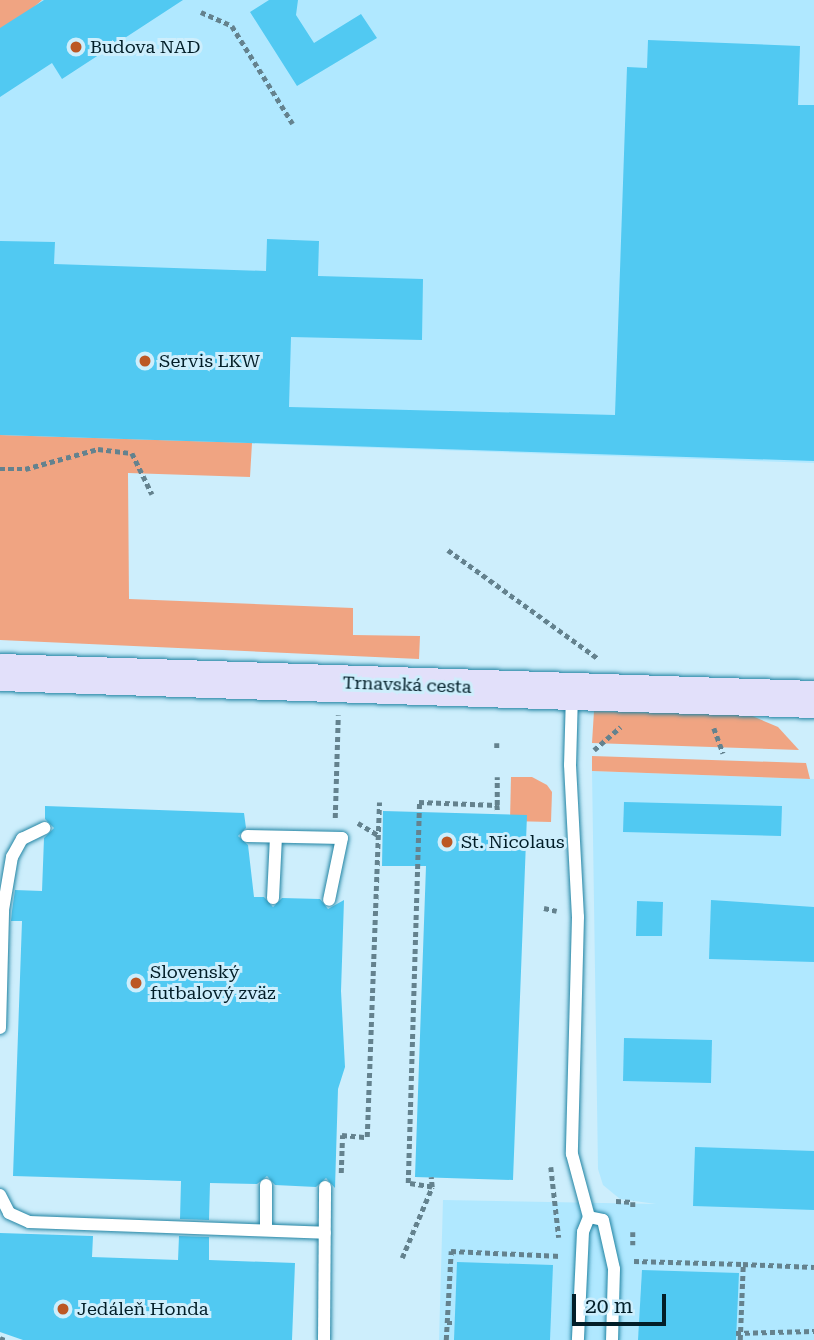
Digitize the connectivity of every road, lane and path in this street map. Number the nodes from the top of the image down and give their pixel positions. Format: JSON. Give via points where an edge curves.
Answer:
{"nodes":[{"id":1,"x":201,"y":12,"type":"dead end"},
{"id":2,"x":293,"y":124,"type":"dead end"},
{"id":3,"x":0,"y":469,"type":"edge"},
{"id":4,"x":152,"y":494,"type":"dead end"},
{"id":5,"x":448,"y":550,"type":"dead end"},
{"id":6,"x":606,"y":665,"type":"dead end"},
{"id":7,"x":0,"y":672,"type":"edge"},
{"id":8,"x":573,"y":690,"type":"junction"},
{"id":9,"x":814,"y":699,"type":"edge"},
{"id":10,"x":338,"y":714,"type":"dead end"},
{"id":11,"x":629,"y":718,"type":"dead end"},
{"id":12,"x":594,"y":750,"type":"dead end"},
{"id":13,"x":497,"y":777,"type":"dead end"},
{"id":14,"x":379,"y":802,"type":"dead end"},
{"id":15,"x":497,"y":805,"type":"junction"},
{"id":16,"x":498,"y":813,"type":"dead end"},
{"id":17,"x":344,"y":821,"type":"dead end"},
{"id":18,"x":354,"y":821,"type":"dead end"},
{"id":19,"x":45,"y":828,"type":"dead end"},
{"id":20,"x":378,"y":835,"type":"junction"},
{"id":21,"x":247,"y":836,"type":"dead end"},
{"id":22,"x":276,"y":837,"type":"junction"},
{"id":23,"x":272,"y":898,"type":"dead end"},
{"id":24,"x":329,"y":900,"type":"dead end"},
{"id":25,"x":0,"y":1028,"type":"edge"},
{"id":26,"x":341,"y":1175,"type":"dead end"},
{"id":27,"x":431,"y":1177,"type":"dead end"},
{"id":28,"x":266,"y":1185,"type":"dead end"},
{"id":29,"x":326,"y":1187,"type":"dead end"},
{"id":30,"x":432,"y":1187,"type":"junction"},
{"id":31,"x":0,"y":1195,"type":"edge"},
{"id":32,"x":610,"y":1198,"type":"dead end"},
{"id":33,"x":633,"y":1208,"type":"dead end"},
{"id":34,"x":589,"y":1217,"type":"junction"},
{"id":35,"x":265,"y":1230,"type":"junction"},
{"id":36,"x":325,"y":1233,"type":"junction"},
{"id":37,"x":564,"y":1256,"type":"dead end"},
{"id":38,"x":402,"y":1258,"type":"dead end"},
{"id":39,"x":634,"y":1261,"type":"dead end"},
{"id":40,"x":743,"y":1264,"type":"junction"},
{"id":41,"x":814,"y":1267,"type":"edge"},
{"id":42,"x":447,"y":1323,"type":"junction"},
{"id":43,"x":454,"y":1323,"type":"dead end"},
{"id":44,"x":814,"y":1331,"type":"edge"},
{"id":45,"x":738,"y":1333,"type":"junction"},
{"id":46,"x":0,"y":1338,"type":"edge"},
{"id":47,"x":5,"y":1340,"type":"edge"},
{"id":48,"x":324,"y":1340,"type":"edge"},
{"id":49,"x":446,"y":1340,"type":"edge"},
{"id":50,"x":578,"y":1340,"type":"edge"},
{"id":51,"x":612,"y":1340,"type":"edge"},
{"id":52,"x":740,"y":1340,"type":"edge"}],
"edges":[{"from":1,"to":2,"type":"path","via":[[232,26]]},
{"from":3,"to":4,"type":"path","via":[[26,469],[98,449],[132,453]]},
{"from":5,"to":6,"type":"path"},
{"from":7,"to":8,"type":"main road","name":"Trnavská cesta"},
{"from":8,"to":9,"type":"main road","name":"Trnavská cesta"},
{"from":8,"to":34,"type":"lane","via":[[570,765],[578,917],[572,1154]]},
{"from":10,"to":17,"type":"path","via":[[335,820]]},
{"from":11,"to":12,"type":"path"},
{"from":13,"to":15,"type":"path"},
{"from":14,"to":20,"type":"path"},
{"from":15,"to":16,"type":"path"},
{"from":15,"to":30,"type":"path","via":[[419,802],[408,1183]]},
{"from":18,"to":20,"type":"path"},
{"from":19,"to":25,"type":"lane","via":[[22,839],[12,857],[3,910]]},
{"from":20,"to":26,"type":"path","via":[[367,1137],[342,1135]]},
{"from":21,"to":22,"type":"lane"},
{"from":22,"to":23,"type":"lane"},
{"from":22,"to":24,"type":"lane","via":[[342,838]]},
{"from":27,"to":30,"type":"path"},
{"from":28,"to":35,"type":"lane"},
{"from":29,"to":36,"type":"lane"},
{"from":30,"to":38,"type":"path"},
{"from":31,"to":35,"type":"lane","via":[[9,1213],[29,1222]]},
{"from":32,"to":33,"type":"path","via":[[633,1202]]},
{"from":34,"to":50,"type":"lane","via":[[583,1232]]},
{"from":34,"to":51,"type":"lane","via":[[603,1220],[614,1269]]},
{"from":35,"to":36,"type":"lane"},
{"from":36,"to":48,"type":"lane"},
{"from":37,"to":42,"type":"path","via":[[451,1251]]},
{"from":39,"to":40,"type":"path"},
{"from":40,"to":41,"type":"path"},
{"from":40,"to":45,"type":"path"},
{"from":42,"to":43,"type":"path"},
{"from":42,"to":49,"type":"path"},
{"from":44,"to":45,"type":"path"},
{"from":45,"to":52,"type":"path"},
{"from":46,"to":47,"type":"path"}]}
